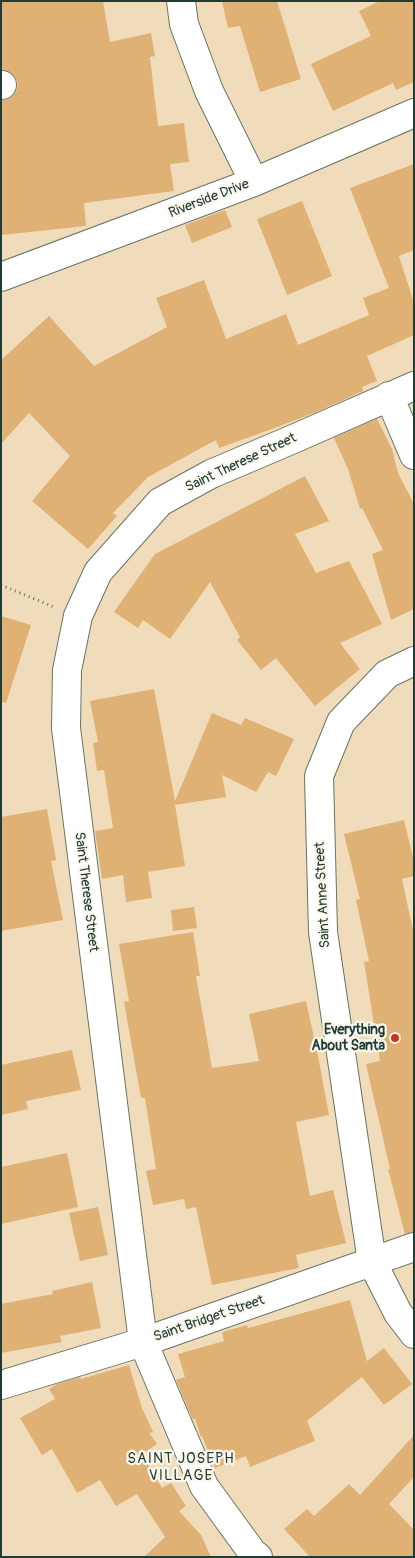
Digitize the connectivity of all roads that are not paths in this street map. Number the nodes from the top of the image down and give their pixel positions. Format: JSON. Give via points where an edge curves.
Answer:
{"nodes":[{"id":1,"x":181,"y":1,"type":"edge"},
{"id":2,"x":414,"y":114,"type":"edge"},
{"id":3,"x":254,"y":182,"type":"junction"},
{"id":4,"x":1,"y":277,"type":"edge"},
{"id":5,"x":414,"y":386,"type":"edge"},
{"id":6,"x":389,"y":396,"type":"junction"},
{"id":7,"x":414,"y":455,"type":"edge"},
{"id":8,"x":414,"y":661,"type":"edge"},
{"id":9,"x":414,"y":1247,"type":"edge"},
{"id":10,"x":372,"y":1262,"type":"junction"},
{"id":11,"x":414,"y":1334,"type":"edge"},
{"id":12,"x":143,"y":1342,"type":"junction"},
{"id":13,"x":1,"y":1385,"type":"edge"},
{"id":14,"x":258,"y":1557,"type":"edge"}],
"edges":[{"from":1,"to":3,"type":"street","via":[[184,24],[210,91]]},
{"from":2,"to":3,"type":"street","name":"Riverside Drive"},
{"from":3,"to":4,"type":"street","name":"Riverside Drive"},
{"from":5,"to":6,"type":"street","name":"Saint Therese Street"},
{"from":6,"to":7,"type":"street"},
{"from":6,"to":12,"type":"street","name":"Saint Therese Street","via":[[210,474],[160,502],[98,572],[78,616],[67,670],[66,728]]},
{"from":8,"to":10,"type":"street","name":"Saint Anne Street","via":[[387,674],[341,722],[319,776],[323,932]]},
{"from":9,"to":10,"type":"street","name":"Saint Bridget Street"},
{"from":10,"to":11,"type":"street","name":"Saint Anne Street","via":[[398,1313]]},
{"from":10,"to":12,"type":"street","name":"Saint Bridget Street"},
{"from":12,"to":13,"type":"street","name":"Saint Bridget Street"},
{"from":12,"to":14,"type":"street","name":"Saint Therese Street","via":[[204,1486]]}]}
